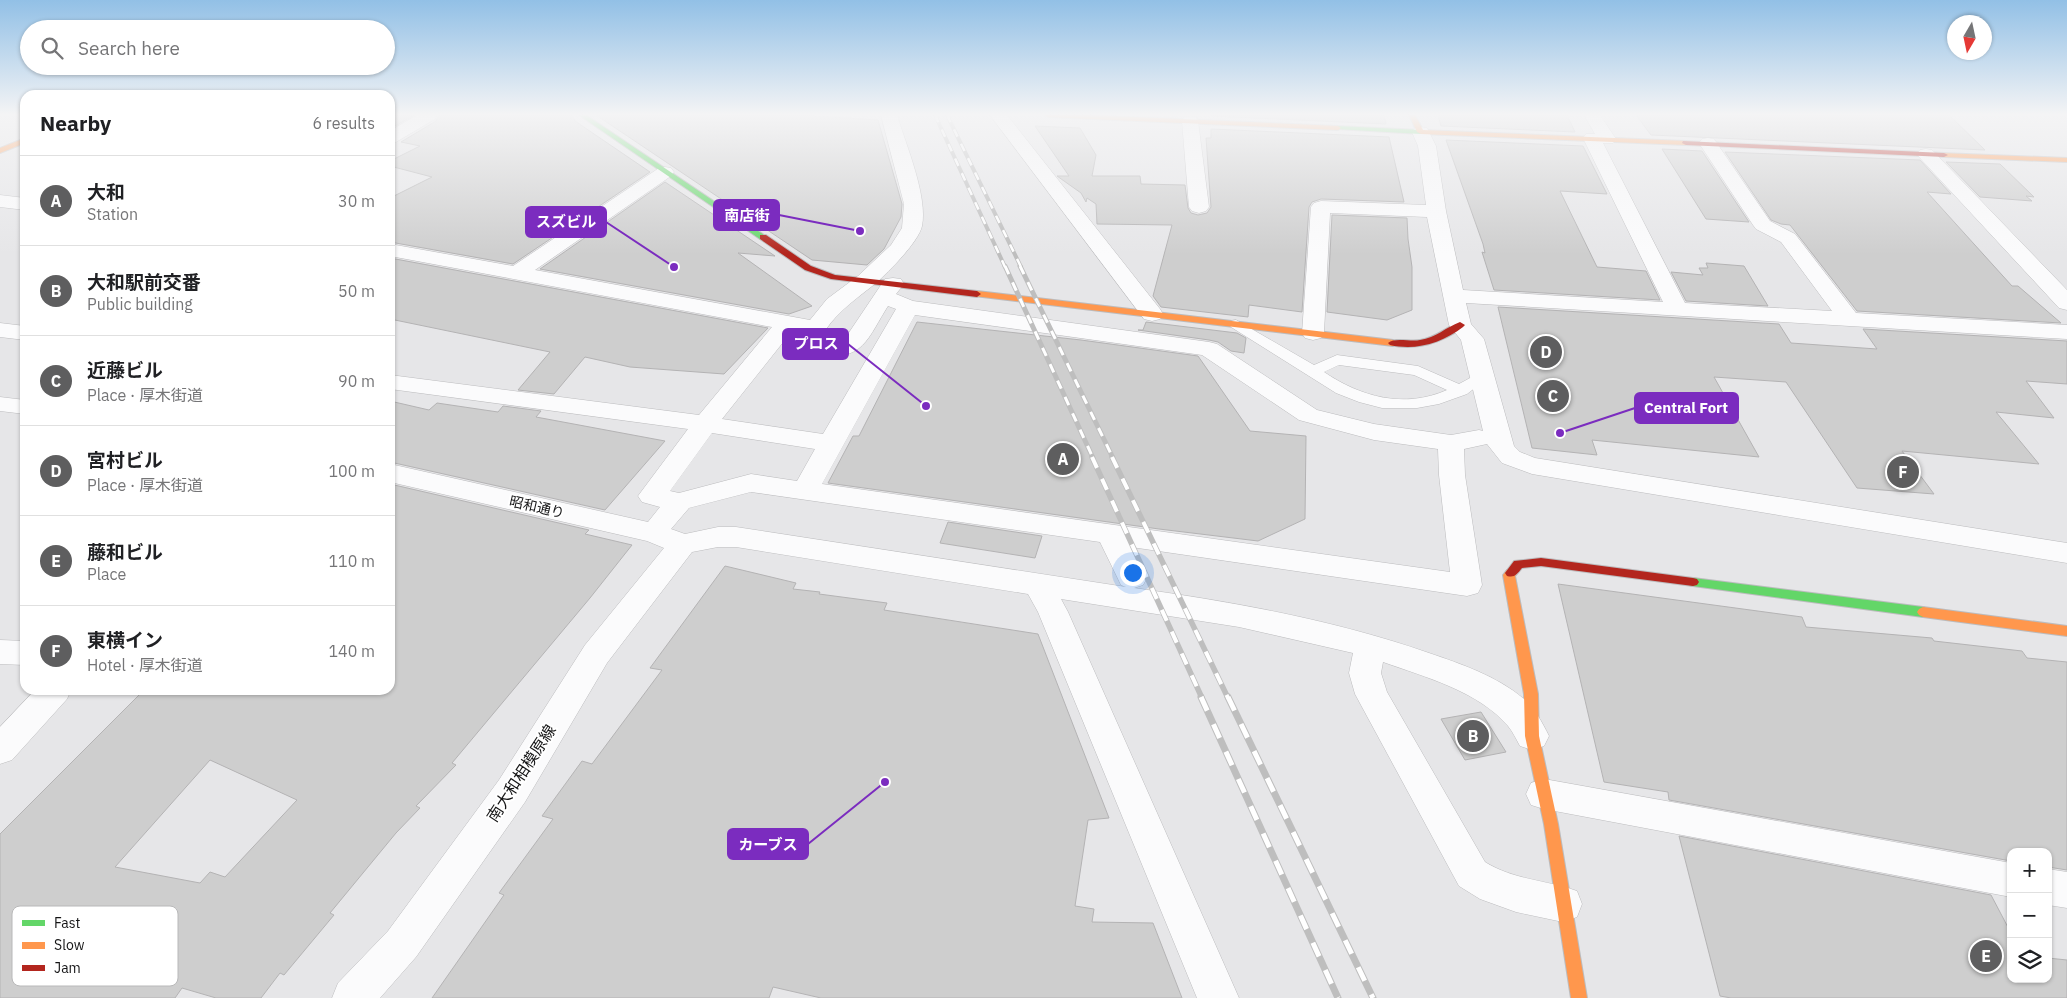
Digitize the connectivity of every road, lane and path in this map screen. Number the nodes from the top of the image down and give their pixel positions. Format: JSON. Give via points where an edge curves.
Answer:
{"nodes":[{"id":1,"x":650,"y":162,"type":"edge"},
{"id":2,"x":902,"y":162,"type":"edge"},
{"id":3,"x":1034,"y":162,"type":"edge"},
{"id":4,"x":1194,"y":162,"type":"edge"},
{"id":5,"x":1429,"y":162,"type":"edge"},
{"id":6,"x":1610,"y":162,"type":"edge"},
{"id":7,"x":1721,"y":162,"type":"edge"},
{"id":8,"x":1933,"y":162,"type":"edge"},
{"id":9,"x":665,"y":172,"type":"junction"},
{"id":10,"x":0,"y":201,"type":"edge"},
{"id":11,"x":20,"y":203,"type":"edge"},
{"id":12,"x":1199,"y":206,"type":"dead end"},
{"id":13,"x":1436,"y":211,"type":"junction"},
{"id":14,"x":395,"y":251,"type":"edge"},
{"id":15,"x":519,"y":272,"type":"junction"},
{"id":16,"x":866,"y":281,"type":"junction"},
{"id":17,"x":1454,"y":296,"type":"junction"},
{"id":18,"x":899,"y":297,"type":"junction"},
{"id":19,"x":2067,"y":304,"type":"edge"},
{"id":20,"x":1677,"y":308,"type":"junction"},
{"id":21,"x":1152,"y":314,"type":"junction"},
{"id":22,"x":1848,"y":318,"type":"junction"},
{"id":23,"x":1236,"y":324,"type":"junction"},
{"id":24,"x":1460,"y":325,"type":"junction"},
{"id":25,"x":815,"y":328,"type":"junction"},
{"id":26,"x":0,"y":330,"type":"edge"},
{"id":27,"x":781,"y":331,"type":"dead end"},
{"id":28,"x":2067,"y":332,"type":"edge"},
{"id":29,"x":20,"y":333,"type":"edge"},
{"id":30,"x":1313,"y":333,"type":"junction"},
{"id":31,"x":1313,"y":371,"type":"junction"},
{"id":32,"x":395,"y":383,"type":"edge"},
{"id":33,"x":1471,"y":384,"type":"junction"},
{"id":34,"x":0,"y":404,"type":"edge"},
{"id":35,"x":20,"y":406,"type":"edge"},
{"id":36,"x":705,"y":424,"type":"junction"},
{"id":37,"x":1479,"y":438,"type":"dead end"},
{"id":38,"x":830,"y":443,"type":"junction"},
{"id":39,"x":1451,"y":443,"type":"junction"},
{"id":40,"x":395,"y":474,"type":"edge"},
{"id":41,"x":805,"y":491,"type":"junction"},
{"id":42,"x":675,"y":523,"type":"junction"},
{"id":43,"x":1111,"y":535,"type":"junction"},
{"id":44,"x":2067,"y":554,"type":"edge"},
{"id":45,"x":1132,"y":578,"type":"dead end"},
{"id":46,"x":1038,"y":586,"type":"junction"},
{"id":47,"x":2067,"y":631,"type":"edge"},
{"id":48,"x":1370,"y":645,"type":"junction"},
{"id":49,"x":0,"y":652,"type":"edge"},
{"id":50,"x":20,"y":653,"type":"edge"},
{"id":51,"x":50,"y":695,"type":"edge"},
{"id":52,"x":1532,"y":736,"type":"junction"},
{"id":53,"x":0,"y":750,"type":"edge"},
{"id":54,"x":1544,"y":794,"type":"junction"},
{"id":55,"x":2007,"y":879,"type":"edge"},
{"id":56,"x":2052,"y":888,"type":"edge"},
{"id":57,"x":2067,"y":890,"type":"edge"},
{"id":58,"x":1563,"y":904,"type":"junction"},
{"id":59,"x":353,"y":998,"type":"edge"},
{"id":60,"x":1218,"y":998,"type":"edge"},
{"id":61,"x":1579,"y":998,"type":"edge"}],
"edges":[{"from":1,"to":9,"type":"street"},
{"from":2,"to":16,"type":"street","via":[[914,204],[912,228],[898,249]]},
{"from":3,"to":21,"type":"street"},
{"from":4,"to":12,"type":"street"},
{"from":5,"to":13,"type":"street"},
{"from":6,"to":20,"type":"street"},
{"from":7,"to":22,"type":"street","via":[[1763,224],[1788,238]]},
{"from":8,"to":19,"type":"street"},
{"from":9,"to":15,"type":"street"},
{"from":9,"to":16,"type":"street","via":[[808,268],[834,277]]},
{"from":10,"to":11,"type":"street"},
{"from":13,"to":17,"type":"street"},
{"from":13,"to":30,"type":"street","via":[[1321,207]]},
{"from":14,"to":15,"type":"street"},
{"from":15,"to":25,"type":"street"},
{"from":16,"to":18,"type":"street"},
{"from":16,"to":25,"type":"street","via":[[835,304]]},
{"from":17,"to":20,"type":"street"},
{"from":17,"to":24,"type":"street"},
{"from":18,"to":21,"type":"street"},
{"from":18,"to":25,"type":"street","via":[[849,345],[820,348],[810,342],[809,337]]},
{"from":18,"to":38,"type":"street"},
{"from":18,"to":39,"type":"street","via":[[1209,349],[1308,415],[1374,432]]},
{"from":20,"to":22,"type":"street"},
{"from":21,"to":23,"type":"street"},
{"from":22,"to":28,"type":"street"},
{"from":23,"to":30,"type":"street"},
{"from":23,"to":31,"type":"lane"},
{"from":24,"to":30,"type":"street","via":[[1441,340],[1420,345]]},
{"from":24,"to":33,"type":"street","via":[[1472,339]]},
{"from":26,"to":29,"type":"street"},
{"from":27,"to":36,"type":"street"},
{"from":31,"to":33,"type":"lane","via":[[1337,360],[1418,371]]},
{"from":31,"to":33,"type":"lane","via":[[1347,392],[1393,404],[1439,400]]},
{"from":32,"to":36,"type":"street"},
{"from":33,"to":44,"type":"street","via":[[1503,451],[1521,462]]},
{"from":34,"to":35,"type":"street"},
{"from":36,"to":38,"type":"street"},
{"from":36,"to":42,"type":"street","via":[[652,496]]},
{"from":37,"to":39,"type":"street"},
{"from":38,"to":41,"type":"street"},
{"from":39,"to":43,"type":"street","via":[[1467,585]]},
{"from":40,"to":42,"type":"street","name":"昭和通り","via":[[654,533]]},
{"from":41,"to":42,"type":"street","via":[[751,483]]},
{"from":41,"to":43,"type":"street"},
{"from":42,"to":46,"type":"street","via":[[718,537],[736,537]]},
{"from":42,"to":59,"type":"street","name":"南大和相模原線","via":[[512,791],[402,944]]},
{"from":43,"to":45,"type":"street"},
{"from":46,"to":48,"type":"street","via":[[1130,598],[1312,630]]},
{"from":46,"to":60,"type":"street","via":[[1053,612]]},
{"from":47,"to":52,"type":"street","via":[[1541,562],[1518,564],[1509,575],[1530,694]]},
{"from":48,"to":52,"type":"street","via":[[1466,680],[1519,715]]},
{"from":48,"to":58,"type":"street","via":[[1365,673],[1371,694],[1472,874],[1506,892]]},
{"from":49,"to":50,"type":"street"},
{"from":51,"to":53,"type":"street"},
{"from":52,"to":54,"type":"street"},
{"from":54,"to":55,"type":"street"},
{"from":54,"to":58,"type":"street"},
{"from":56,"to":57,"type":"street"},
{"from":58,"to":61,"type":"street"}]}
